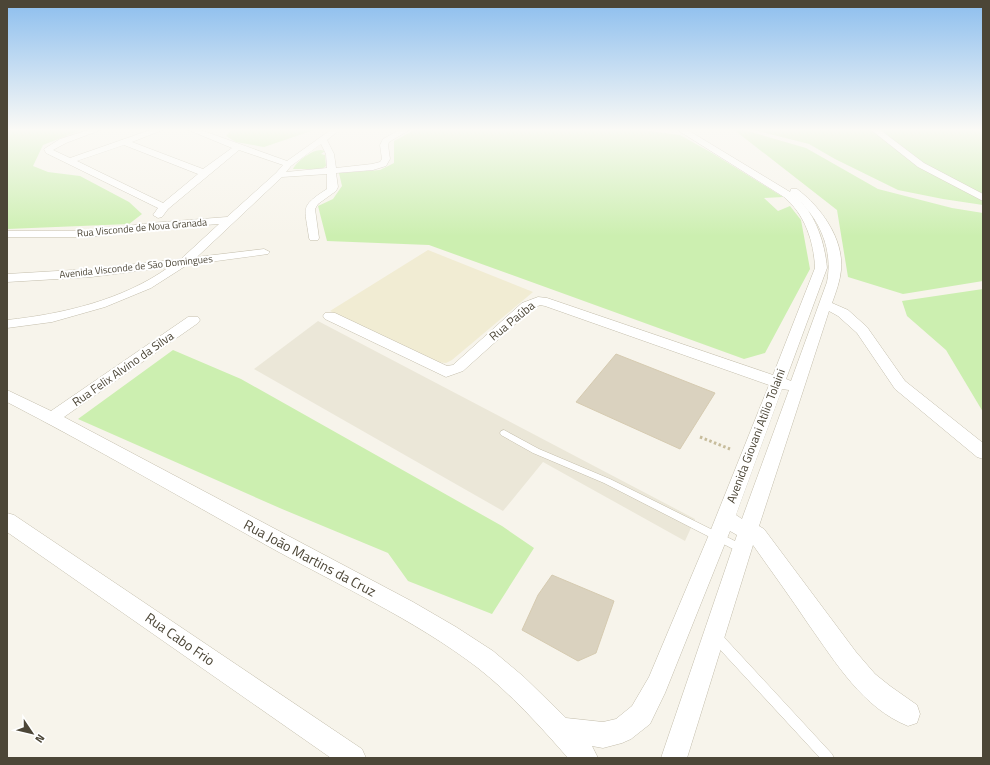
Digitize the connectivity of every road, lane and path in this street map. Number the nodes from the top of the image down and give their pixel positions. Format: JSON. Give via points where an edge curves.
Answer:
{"nodes":[{"id":1,"x":288,"y":164,"type":"edge"},
{"id":2,"x":78,"y":165,"type":"edge"},
{"id":3,"x":183,"y":165,"type":"edge"},
{"id":4,"x":215,"y":165,"type":"edge"},
{"id":5,"x":331,"y":165,"type":"edge"},
{"id":6,"x":381,"y":165,"type":"edge"},
{"id":7,"x":738,"y":165,"type":"edge"},
{"id":8,"x":750,"y":165,"type":"edge"},
{"id":9,"x":921,"y":165,"type":"edge"},
{"id":10,"x":332,"y":171,"type":"junction"},
{"id":11,"x":204,"y":173,"type":"junction"},
{"id":12,"x":279,"y":175,"type":"junction"},
{"id":13,"x":981,"y":195,"type":"edge"},
{"id":14,"x":164,"y":207,"type":"junction"},
{"id":15,"x":230,"y":220,"type":"junction"},
{"id":16,"x":150,"y":226,"type":"junction"},
{"id":17,"x":7,"y":234,"type":"edge"},
{"id":18,"x":314,"y":238,"type":"dead end"},
{"id":19,"x":264,"y":252,"type":"dead end"},
{"id":20,"x":186,"y":261,"type":"junction"},
{"id":21,"x":7,"y":278,"type":"edge"},
{"id":22,"x":825,"y":304,"type":"junction"},
{"id":23,"x":330,"y":316,"type":"dead end"},
{"id":24,"x":193,"y":320,"type":"dead end"},
{"id":25,"x":23,"y":323,"type":"junction"},
{"id":26,"x":7,"y":324,"type":"edge"},
{"id":27,"x":7,"y":333,"type":"edge"},
{"id":28,"x":777,"y":381,"type":"junction"},
{"id":29,"x":796,"y":388,"type":"junction"},
{"id":30,"x":7,"y":395,"type":"edge"},
{"id":31,"x":52,"y":418,"type":"junction"},
{"id":32,"x":504,"y":433,"type":"dead end"},
{"id":33,"x":700,"y":437,"type":"dead end"},
{"id":34,"x":730,"y":449,"type":"dead end"},
{"id":35,"x":983,"y":452,"type":"edge"},
{"id":36,"x":724,"y":518,"type":"junction"},
{"id":37,"x":7,"y":521,"type":"edge"},
{"id":38,"x":718,"y":537,"type":"junction"},
{"id":39,"x":745,"y":539,"type":"junction"},
{"id":40,"x":715,"y":636,"type":"junction"},
{"id":41,"x":908,"y":714,"type":"dead end"},
{"id":42,"x":561,"y":730,"type":"junction"},
{"id":43,"x":675,"y":757,"type":"edge"},
{"id":44,"x":353,"y":758,"type":"edge"},
{"id":45,"x":585,"y":758,"type":"edge"},
{"id":46,"x":828,"y":758,"type":"edge"}],
"edges":[{"from":1,"to":12,"type":"street"},
{"from":2,"to":14,"type":"street"},
{"from":3,"to":11,"type":"street"},
{"from":4,"to":11,"type":"street"},
{"from":5,"to":10,"type":"street"},
{"from":6,"to":10,"type":"street"},
{"from":7,"to":28,"type":"street","name":"Avenida Giovani Atílio Tolaini","via":[[789,196],[797,204],[812,228],[821,258],[821,268]]},
{"from":8,"to":22,"type":"street","name":"Avenida Giovani Atílio Tolaini","via":[[803,197],[820,216],[836,264]]},
{"from":9,"to":13,"type":"street"},
{"from":10,"to":12,"type":"street"},
{"from":10,"to":18,"type":"street","via":[[331,190],[314,202],[310,209]]},
{"from":11,"to":14,"type":"street"},
{"from":12,"to":15,"type":"street"},
{"from":14,"to":16,"type":"street"},
{"from":15,"to":16,"type":"street","name":"Rua Visconde de Nova Granada"},
{"from":15,"to":20,"type":"street"},
{"from":16,"to":17,"type":"street","name":"Rua Visconde de Nova Granada","via":[[90,234]]},
{"from":19,"to":20,"type":"street","name":"Avenida Visconde de São Domingues"},
{"from":20,"to":21,"type":"street","name":"Avenida Visconde de São Domingues","via":[[92,273]]},
{"from":20,"to":25,"type":"street","via":[[160,278],[116,298],[55,318]]},
{"from":22,"to":29,"type":"street","name":"Avenida Giovani Atílio Tolaini"},
{"from":22,"to":35,"type":"street","via":[[843,314],[862,330],[900,385]]},
{"from":23,"to":28,"type":"street","name":"Rua Paúba","via":[[446,372],[458,368],[527,306],[538,300]]},
{"from":24,"to":31,"type":"street","name":"Rua Felix Alvino da Silva"},
{"from":25,"to":26,"type":"street"},
{"from":25,"to":27,"type":"street"},
{"from":28,"to":29,"type":"street"},
{"from":28,"to":36,"type":"street","name":"Avenida Giovani Atílio Tolaini","via":[[743,475]]},
{"from":29,"to":39,"type":"street","name":"Avenida Giovani Atílio Tolaini"},
{"from":30,"to":31,"type":"street","name":"Rua João Martins da Cruz"},
{"from":31,"to":42,"type":"street","name":"Rua João Martins da Cruz","via":[[401,606],[464,645],[516,685]]},
{"from":32,"to":38,"type":"lane","via":[[536,451],[607,481]]},
{"from":33,"to":34,"type":"path"},
{"from":36,"to":38,"type":"street","name":"Avenida Giovani Atílio Tolaini"},
{"from":36,"to":39,"type":"street"},
{"from":37,"to":44,"type":"street","name":"Rua Cabo Frio"},
{"from":38,"to":39,"type":"lane"},
{"from":38,"to":42,"type":"street","name":"Avenida Giovani Atílio Tolaini","via":[[657,685],[642,715],[622,730],[603,735]]},
{"from":39,"to":40,"type":"street","name":"Avenida Giovani Atílio Tolaini"},
{"from":39,"to":41,"type":"street","via":[[757,535],[853,665],[881,695]]},
{"from":40,"to":43,"type":"street","name":"Avenida Giovani Atílio Tolaini"},
{"from":40,"to":46,"type":"lane"},
{"from":42,"to":45,"type":"street","name":"Rua João Martins da Cruz"}]}
